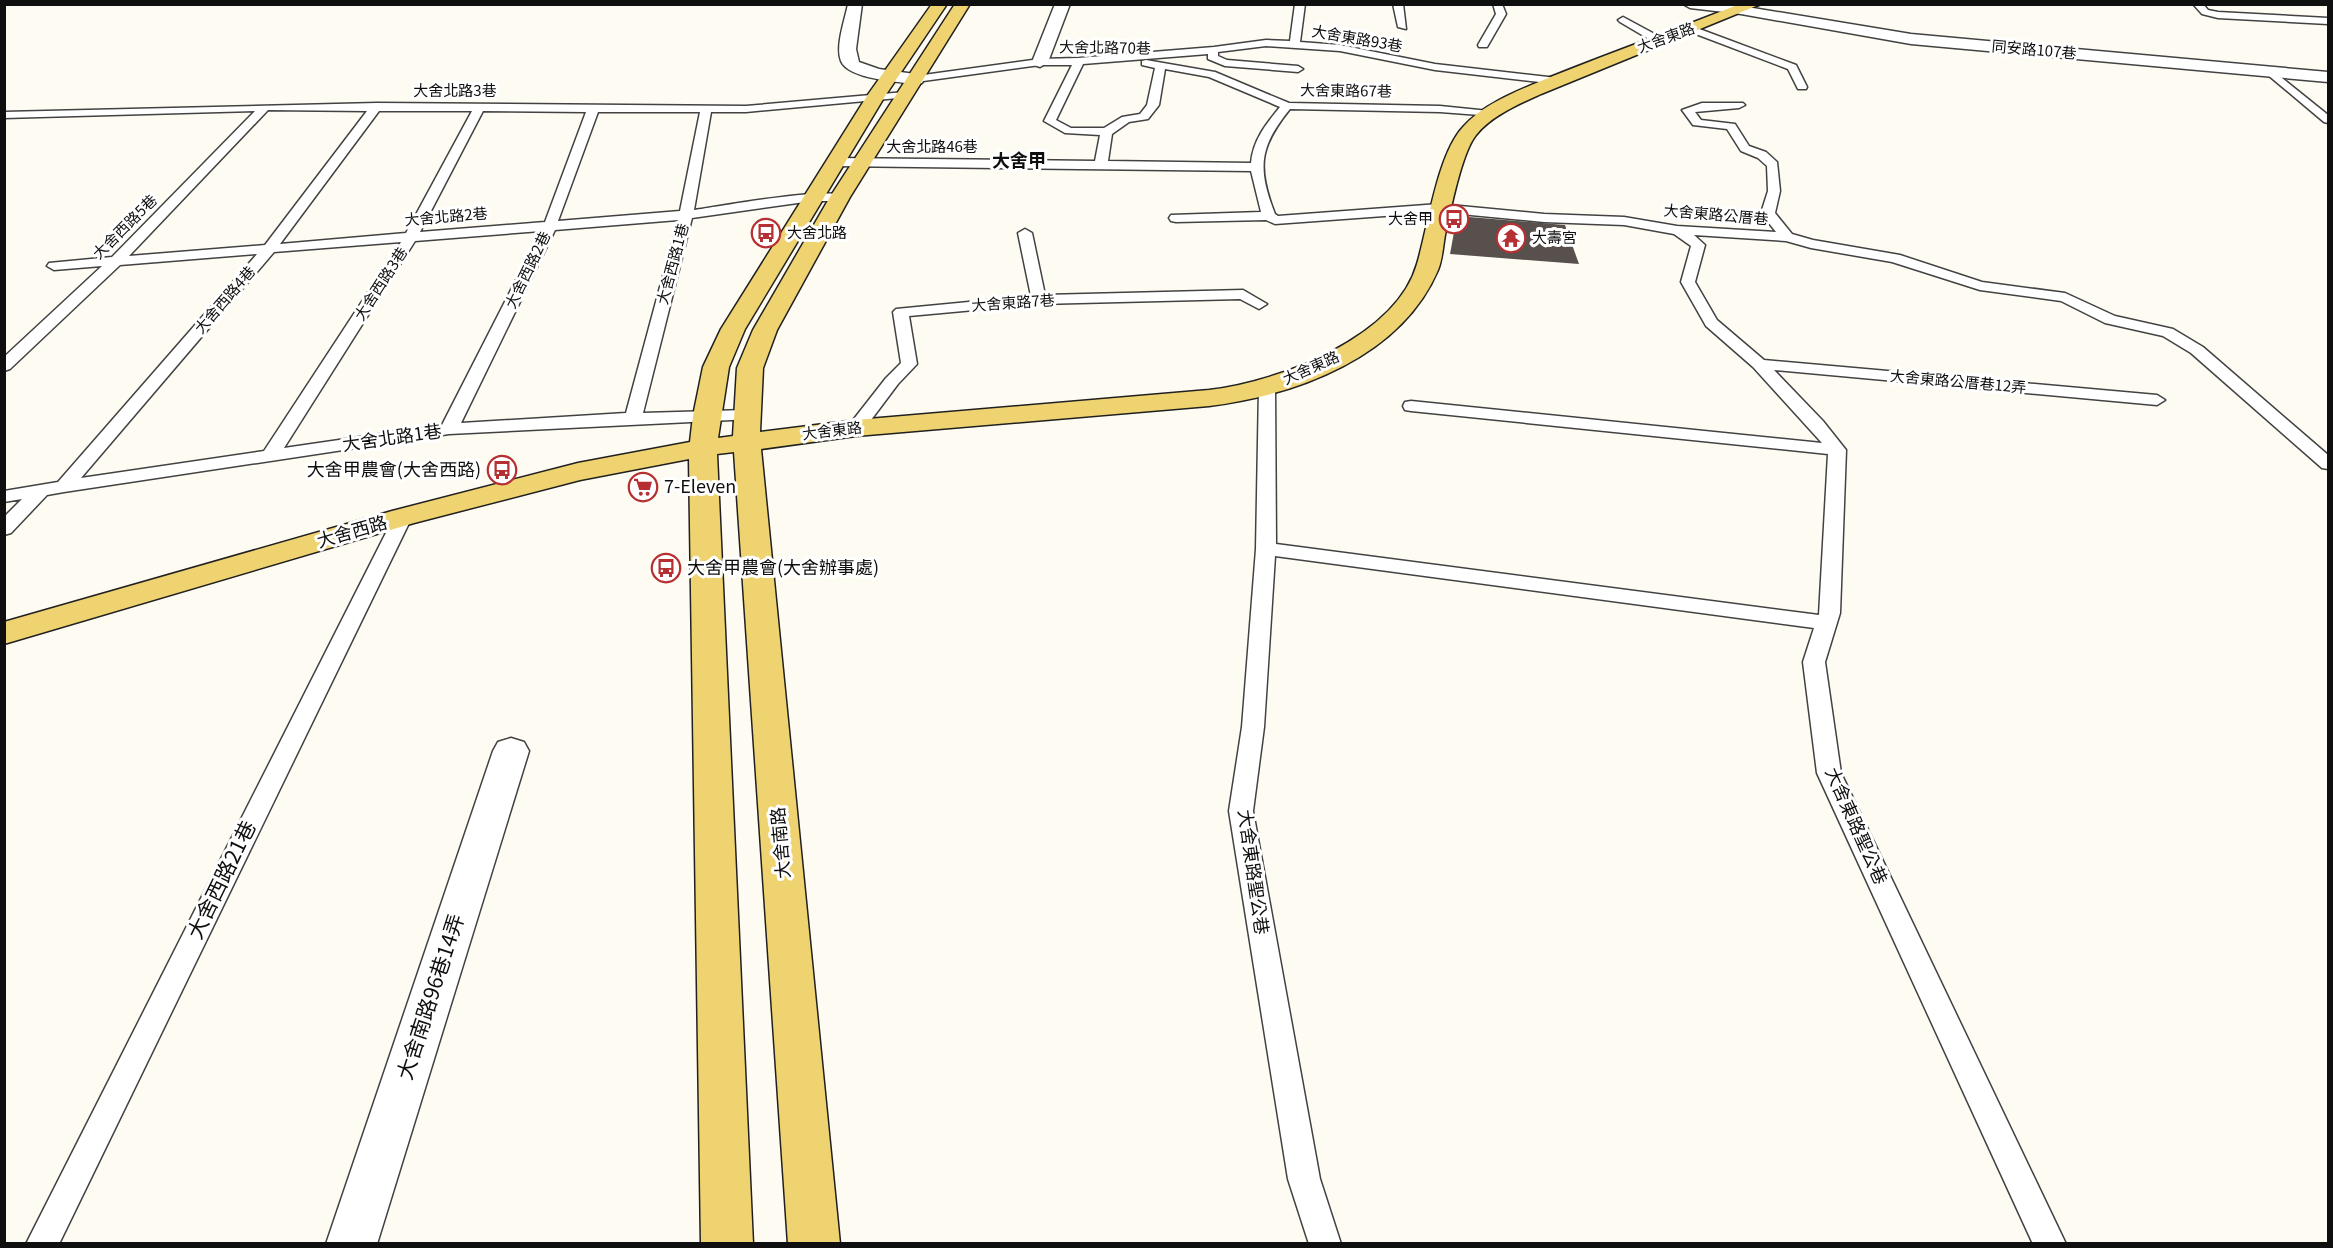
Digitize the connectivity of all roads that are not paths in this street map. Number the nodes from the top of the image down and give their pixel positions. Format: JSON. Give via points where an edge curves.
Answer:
{"nodes":[{"id":1,"x":855,"y":4,"type":"edge"},
{"id":2,"x":940,"y":4,"type":"edge"},
{"id":3,"x":963,"y":4,"type":"edge"},
{"id":4,"x":1063,"y":4,"type":"edge"},
{"id":5,"x":1300,"y":4,"type":"edge"},
{"id":6,"x":1398,"y":4,"type":"edge"},
{"id":7,"x":1497,"y":4,"type":"edge"},
{"id":8,"x":1690,"y":4,"type":"edge"},
{"id":9,"x":2197,"y":4,"type":"edge"},
{"id":10,"x":2266,"y":4,"type":"edge"},
{"id":11,"x":1747,"y":7,"type":"edge"},
{"id":12,"x":2288,"y":19,"type":"junction"},
{"id":13,"x":1623,"y":20,"type":"dead end"},
{"id":14,"x":2328,"y":21,"type":"edge"},
{"id":15,"x":1403,"y":27,"type":"dead end"},
{"id":16,"x":1691,"y":29,"type":"junction"},
{"id":17,"x":2303,"y":30,"type":"dead end"},
{"id":18,"x":1658,"y":40,"type":"junction"},
{"id":19,"x":1295,"y":44,"type":"junction"},
{"id":20,"x":1483,"y":45,"type":"dead end"},
{"id":21,"x":1213,"y":53,"type":"junction"},
{"id":22,"x":1079,"y":61,"type":"junction"},
{"id":23,"x":1040,"y":62,"type":"junction"},
{"id":24,"x":1161,"y":64,"type":"junction"},
{"id":25,"x":1298,"y":69,"type":"dead end"},
{"id":26,"x":1187,"y":70,"type":"junction"},
{"id":27,"x":2272,"y":73,"type":"junction"},
{"id":28,"x":890,"y":75,"type":"junction"},
{"id":29,"x":2328,"y":77,"type":"edge"},
{"id":30,"x":1557,"y":81,"type":"junction"},
{"id":31,"x":1802,"y":87,"type":"dead end"},
{"id":32,"x":910,"y":88,"type":"junction"},
{"id":33,"x":876,"y":96,"type":"junction"},
{"id":34,"x":1739,"y":105,"type":"dead end"},
{"id":35,"x":377,"y":106,"type":"junction"},
{"id":36,"x":480,"y":106,"type":"junction"},
{"id":37,"x":594,"y":106,"type":"junction"},
{"id":38,"x":1287,"y":106,"type":"junction"},
{"id":39,"x":265,"y":107,"type":"junction"},
{"id":40,"x":706,"y":109,"type":"junction"},
{"id":41,"x":1489,"y":114,"type":"junction"},
{"id":42,"x":4,"y":115,"type":"edge"},
{"id":43,"x":2328,"y":120,"type":"edge"},
{"id":44,"x":1106,"y":132,"type":"junction"},
{"id":45,"x":835,"y":162,"type":"junction"},
{"id":46,"x":863,"y":162,"type":"junction"},
{"id":47,"x":1101,"y":165,"type":"junction"},
{"id":48,"x":1255,"y":167,"type":"junction"},
{"id":49,"x":812,"y":197,"type":"junction"},
{"id":50,"x":840,"y":197,"type":"junction"},
{"id":51,"x":1439,"y":208,"type":"junction"},
{"id":52,"x":686,"y":215,"type":"junction"},
{"id":53,"x":1269,"y":216,"type":"junction"},
{"id":54,"x":1176,"y":218,"type":"dead end"},
{"id":55,"x":550,"y":226,"type":"junction"},
{"id":56,"x":1677,"y":230,"type":"junction"},
{"id":57,"x":1025,"y":233,"type":"dead end"},
{"id":58,"x":411,"y":237,"type":"junction"},
{"id":59,"x":1787,"y":237,"type":"junction"},
{"id":60,"x":270,"y":248,"type":"junction"},
{"id":61,"x":117,"y":260,"type":"junction"},
{"id":62,"x":54,"y":266,"type":"dead end"},
{"id":63,"x":1039,"y":300,"type":"junction"},
{"id":64,"x":1258,"y":304,"type":"dead end"},
{"id":65,"x":1759,"y":364,"type":"junction"},
{"id":66,"x":4,"y":366,"type":"edge"},
{"id":67,"x":1267,"y":387,"type":"junction"},
{"id":68,"x":2157,"y":400,"type":"dead end"},
{"id":69,"x":1411,"y":406,"type":"dead end"},
{"id":70,"x":633,"y":418,"type":"junction"},
{"id":71,"x":856,"y":428,"type":"junction"},
{"id":72,"x":449,"y":429,"type":"junction"},
{"id":73,"x":747,"y":429,"type":"junction"},
{"id":74,"x":704,"y":432,"type":"junction"},
{"id":75,"x":1837,"y":450,"type":"junction"},
{"id":76,"x":270,"y":456,"type":"junction"},
{"id":77,"x":2328,"y":464,"type":"edge"},
{"id":78,"x":64,"y":486,"type":"junction"},
{"id":79,"x":41,"y":490,"type":"junction"},
{"id":80,"x":4,"y":497,"type":"edge"},
{"id":81,"x":403,"y":518,"type":"junction"},
{"id":82,"x":4,"y":529,"type":"edge"},
{"id":83,"x":1266,"y":549,"type":"junction"},
{"id":84,"x":1827,"y":622,"type":"junction"},
{"id":85,"x":4,"y":633,"type":"edge"},
{"id":86,"x":511,"y":751,"type":"dead end"},
{"id":87,"x":42,"y":1244,"type":"edge"},
{"id":88,"x":351,"y":1244,"type":"edge"},
{"id":89,"x":727,"y":1244,"type":"edge"},
{"id":90,"x":814,"y":1244,"type":"edge"},
{"id":91,"x":1325,"y":1244,"type":"edge"},
{"id":92,"x":2050,"y":1244,"type":"edge"}],
"edges":[{"from":1,"to":28,"type":"street","via":[[849,62],[865,71]]},
{"from":2,"to":28,"type":"main road"},
{"from":3,"to":32,"type":"main road"},
{"from":4,"to":23,"type":"street"},
{"from":5,"to":19,"type":"lane"},
{"from":6,"to":15,"type":"lane"},
{"from":7,"to":20,"type":"lane","via":[[1501,14]]},
{"from":8,"to":11,"type":"street","name":"同安路107巷"},
{"from":9,"to":12,"type":"lane","via":[[2209,14]]},
{"from":10,"to":12,"type":"lane"},
{"from":11,"to":16,"type":"main road","name":"大舍東路"},
{"from":11,"to":27,"type":"street","name":"同安路107巷","via":[[1900,37]]},
{"from":12,"to":14,"type":"lane"},
{"from":12,"to":17,"type":"lane"},
{"from":13,"to":18,"type":"lane"},
{"from":16,"to":18,"type":"main road","name":"大舍東路"},
{"from":16,"to":31,"type":"lane","via":[[1792,67]]},
{"from":18,"to":30,"type":"main road","name":"大舍東路"},
{"from":19,"to":21,"type":"lane","name":"大舍東路93巷","via":[[1266,43]]},
{"from":19,"to":30,"type":"lane","name":"大舍東路93巷","via":[[1340,48],[1435,67]]},
{"from":21,"to":22,"type":"lane","name":"大舍東路93巷"},
{"from":21,"to":25,"type":"lane","via":[[1226,63]]},
{"from":21,"to":26,"type":"lane"},
{"from":22,"to":23,"type":"lane","name":"大舍北路70巷"},
{"from":22,"to":24,"type":"lane","name":"大舍北路70巷"},
{"from":22,"to":44,"type":"lane","via":[[1050,121],[1069,131]]},
{"from":23,"to":32,"type":"lane","name":"大舍北路70巷"},
{"from":24,"to":26,"type":"lane","name":"大舍北路70巷"},
{"from":24,"to":44,"type":"lane","via":[[1153,105],[1144,117],[1126,119]]},
{"from":26,"to":38,"type":"lane","name":"大舍北路70巷","via":[[1243,86]]},
{"from":27,"to":29,"type":"street","name":"同安路107巷"},
{"from":27,"to":43,"type":"lane"},
{"from":28,"to":32,"type":"street"},
{"from":28,"to":33,"type":"main road"},
{"from":30,"to":41,"type":"main road","name":"大舍東路"},
{"from":32,"to":33,"type":"lane","name":"大舍北路3巷"},
{"from":32,"to":46,"type":"main road"},
{"from":33,"to":40,"type":"lane","name":"大舍北路3巷"},
{"from":33,"to":45,"type":"main road"},
{"from":34,"to":59,"type":"lane","name":"大舍東路公厝巷","via":[[1688,110],[1697,123],[1731,126],[1744,148],[1762,155],[1773,165],[1774,191],[1768,213]]},
{"from":35,"to":36,"type":"lane","name":"大舍北路3巷"},
{"from":35,"to":39,"type":"lane","name":"大舍北路3巷"},
{"from":35,"to":60,"type":"lane","name":"大舍西路4巷"},
{"from":36,"to":37,"type":"lane","name":"大舍北路3巷"},
{"from":36,"to":58,"type":"lane","name":"大舍西路3巷"},
{"from":37,"to":40,"type":"lane","name":"大舍北路3巷"},
{"from":37,"to":55,"type":"lane","name":"大舍西路2巷"},
{"from":38,"to":41,"type":"lane","name":"大舍東路67巷","via":[[1440,109]]},
{"from":38,"to":48,"type":"lane","name":"大舍東路67巷","via":[[1269,128]]},
{"from":39,"to":42,"type":"lane","name":"大舍北路3巷"},
{"from":39,"to":61,"type":"lane","name":"大舍西路5巷"},
{"from":40,"to":52,"type":"lane","name":"大舍西路1巷"},
{"from":41,"to":51,"type":"main road","name":"大舍東路","via":[[1466,134]]},
{"from":44,"to":47,"type":"lane"},
{"from":45,"to":46,"type":"lane","name":"大舍北路46巷"},
{"from":45,"to":49,"type":"main road"},
{"from":46,"to":47,"type":"lane","name":"大舍北路46巷"},
{"from":46,"to":50,"type":"main road"},
{"from":47,"to":48,"type":"lane","name":"大舍北路46巷"},
{"from":48,"to":53,"type":"lane"},
{"from":49,"to":50,"type":"lane","name":"大舍北路2巷"},
{"from":49,"to":52,"type":"lane","name":"大舍北路2巷"},
{"from":49,"to":74,"type":"main road","via":[[733,329],[716,367]]},
{"from":50,"to":73,"type":"main road","via":[[765,330],[750,368]]},
{"from":51,"to":53,"type":"lane","via":[[1275,220]]},
{"from":51,"to":56,"type":"lane","name":"大舍東路公厝巷","via":[[1624,221]]},
{"from":51,"to":67,"type":"main road","name":"大舍東路","via":[[1427,268],[1403,309],[1383,331],[1307,372]]},
{"from":52,"to":55,"type":"lane","name":"大舍北路2巷"},
{"from":52,"to":70,"type":"lane","name":"大舍西路1巷"},
{"from":53,"to":54,"type":"lane"},
{"from":55,"to":58,"type":"lane","name":"大舍北路2巷"},
{"from":55,"to":72,"type":"lane","name":"大舍西路2巷"},
{"from":56,"to":59,"type":"lane","name":"大舍東路公厝巷"},
{"from":56,"to":65,"type":"lane","via":[[1698,245],[1688,282],[1711,323]]},
{"from":57,"to":63,"type":"lane"},
{"from":58,"to":60,"type":"lane","name":"大舍北路2巷"},
{"from":58,"to":76,"type":"lane","name":"大舍西路3巷"},
{"from":59,"to":77,"type":"lane","via":[[1895,258],[1980,286],[2065,297],[2110,320],[2168,332],[2197,350]]},
{"from":60,"to":61,"type":"lane","name":"大舍北路2巷"},
{"from":60,"to":78,"type":"lane","name":"大舍西路4巷"},
{"from":61,"to":62,"type":"lane","name":"大舍北路2巷"},
{"from":61,"to":66,"type":"lane","name":"大舍西路5巷"},
{"from":63,"to":64,"type":"lane","name":"大舍東路7巷","via":[[1243,294]]},
{"from":63,"to":71,"type":"lane","name":"大舍東路7巷","via":[[902,312],[909,364]]},
{"from":65,"to":68,"type":"lane","name":"大舍東路公厝巷12弄"},
{"from":65,"to":75,"type":"lane"},
{"from":67,"to":71,"type":"main road","name":"大舍東路","via":[[1224,397],[1174,402]]},
{"from":67,"to":83,"type":"lane","name":"大舍東路聖公巷"},
{"from":69,"to":75,"type":"lane"},
{"from":70,"to":72,"type":"lane","name":"大舍北路1巷"},
{"from":70,"to":74,"type":"lane","name":"大舍北路1巷"},
{"from":71,"to":73,"type":"main road","name":"大舍東路"},
{"from":72,"to":76,"type":"lane","name":"大舍北路1巷"},
{"from":73,"to":74,"type":"main road","name":"大舍東路"},
{"from":73,"to":90,"type":"main road","name":"大舍南路"},
{"from":74,"to":81,"type":"main road","name":"大舍西路","via":[[578,472]]},
{"from":74,"to":89,"type":"main road"},
{"from":75,"to":84,"type":"lane","name":"大舍東路聖公巷"},
{"from":76,"to":78,"type":"lane","name":"大舍北路1巷"},
{"from":78,"to":79,"type":"lane","name":"大舍北路1巷"},
{"from":79,"to":80,"type":"lane","name":"大舍北路1巷"},
{"from":79,"to":82,"type":"lane"},
{"from":81,"to":85,"type":"main road","name":"大舍西路"},
{"from":81,"to":87,"type":"lane","name":"大舍西路21巷"},
{"from":83,"to":84,"type":"lane"},
{"from":83,"to":91,"type":"lane","name":"大舍東路聖公巷","via":[[1253,727],[1241,811],[1304,1179]]},
{"from":84,"to":92,"type":"lane","name":"大舍東路聖公巷","via":[[1814,662],[1829,773]]},
{"from":86,"to":88,"type":"street","name":"大舍南路96巷14弄"}]}
